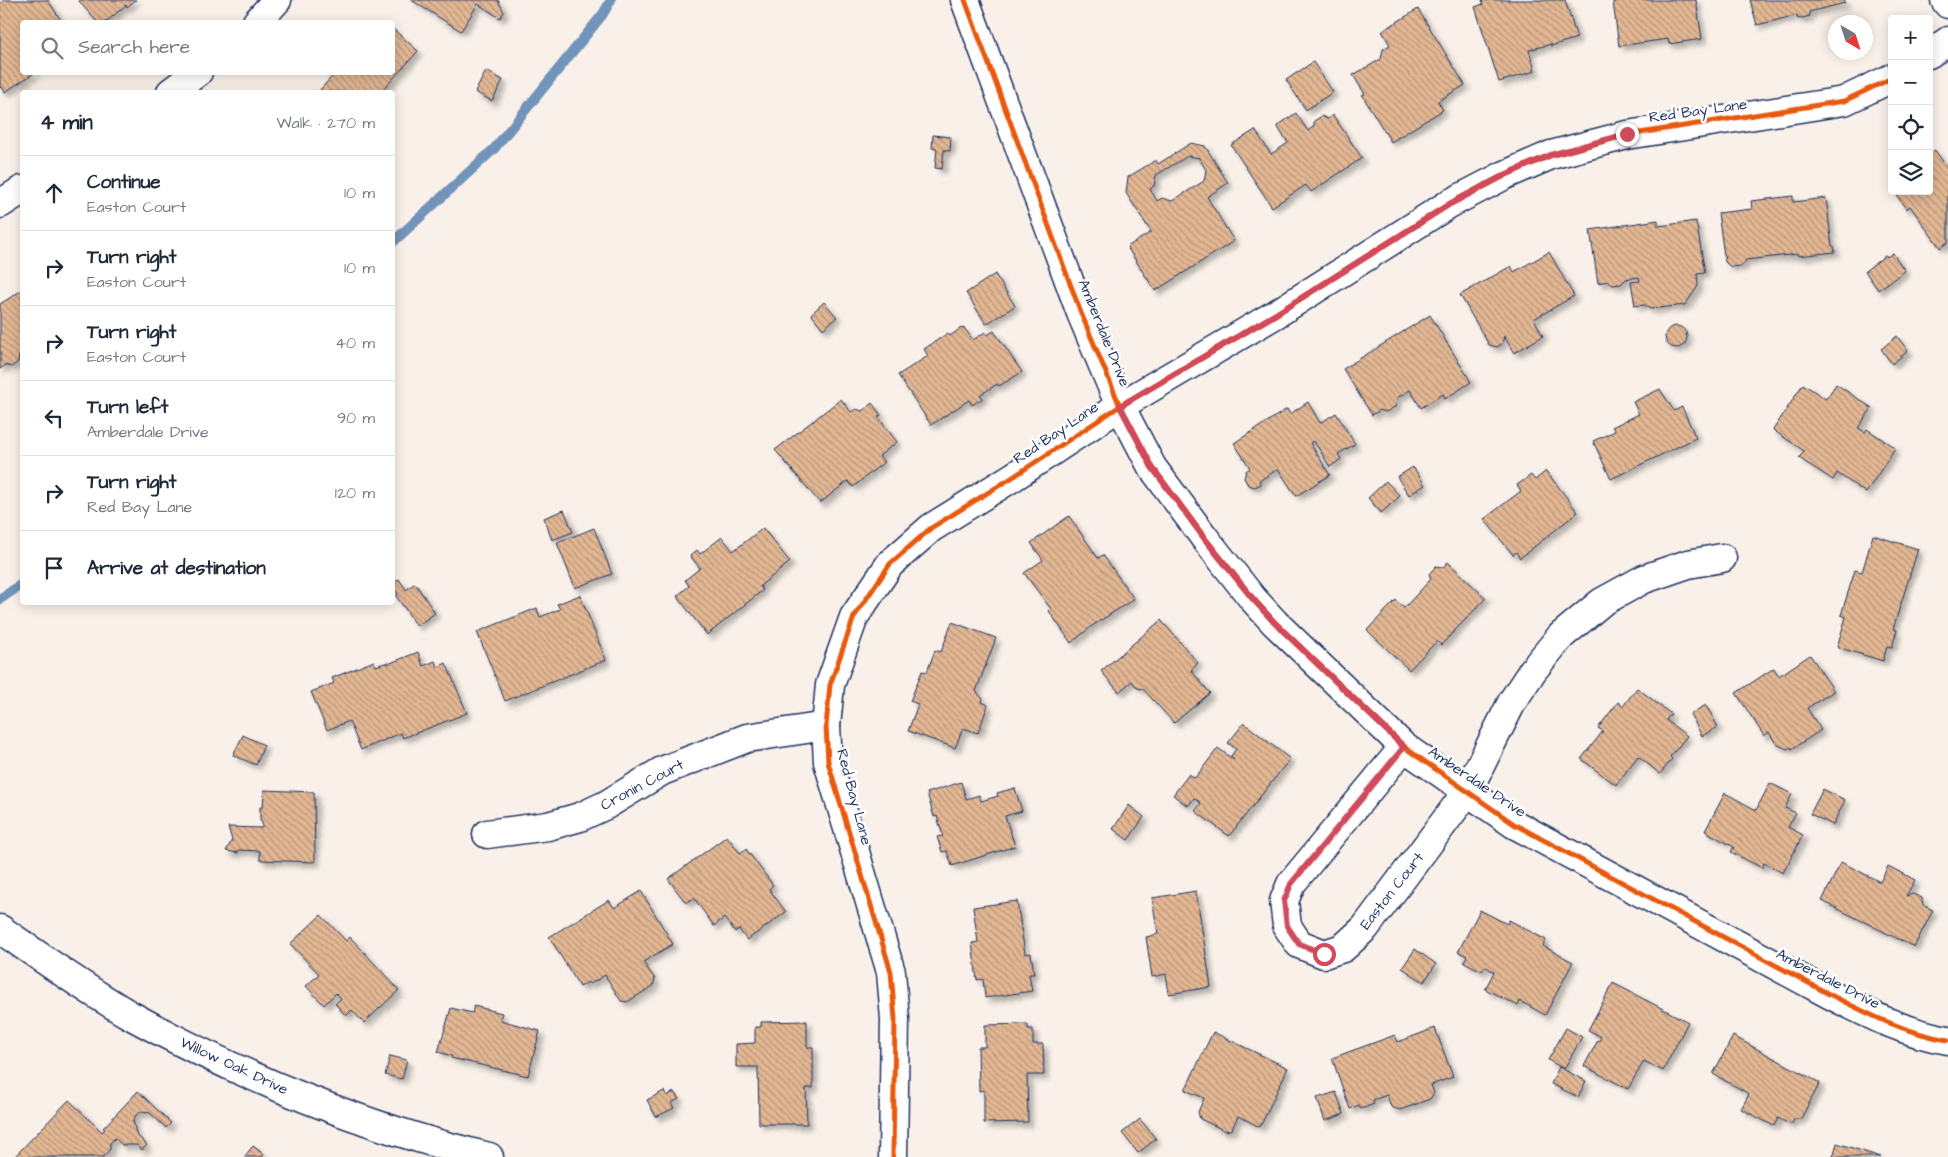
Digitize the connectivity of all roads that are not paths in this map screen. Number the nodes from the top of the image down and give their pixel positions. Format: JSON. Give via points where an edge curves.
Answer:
{"nodes":[{"id":1,"x":277,"y":0,"type":"edge"},
{"id":2,"x":965,"y":0,"type":"edge"},
{"id":3,"x":1945,"y":0,"type":"edge"},
{"id":4,"x":1948,"y":4,"type":"edge"},
{"id":5,"x":259,"y":20,"type":"edge"},
{"id":6,"x":1948,"y":41,"type":"edge"},
{"id":7,"x":1933,"y":51,"type":"edge"},
{"id":8,"x":194,"y":75,"type":"edge"},
{"id":9,"x":1888,"y":80,"type":"edge"},
{"id":10,"x":174,"y":90,"type":"edge"},
{"id":11,"x":20,"y":191,"type":"edge"},
{"id":12,"x":0,"y":204,"type":"edge"},
{"id":13,"x":1120,"y":406,"type":"junction"},
{"id":14,"x":1722,"y":558,"type":"dead end"},
{"id":15,"x":826,"y":726,"type":"junction"},
{"id":16,"x":1404,"y":747,"type":"junction"},
{"id":17,"x":1467,"y":792,"type":"junction"},
{"id":18,"x":487,"y":834,"type":"dead end"},
{"id":19,"x":0,"y":929,"type":"edge"},
{"id":20,"x":1948,"y":1040,"type":"edge"},
{"id":21,"x":489,"y":1157,"type":"edge"},
{"id":22,"x":893,"y":1157,"type":"edge"}],
"edges":[{"from":1,"to":5,"type":"street"},
{"from":2,"to":13,"type":"street","name":"Amberdale Drive","via":[[1081,313]]},
{"from":3,"to":4,"type":"street"},
{"from":6,"to":7,"type":"street"},
{"from":8,"to":10,"type":"street"},
{"from":9,"to":13,"type":"street","name":"Red Bay Lane","via":[[1844,101],[1627,134],[1551,155],[1450,204],[1276,314]]},
{"from":11,"to":12,"type":"street"},
{"from":13,"to":15,"type":"street","name":"Red Bay Lane","via":[[931,528],[890,564],[854,617],[830,685]]},
{"from":13,"to":16,"type":"street","name":"Amberdale Drive","via":[[1152,467],[1253,599]]},
{"from":14,"to":17,"type":"street","name":"Easton Court","via":[[1688,564],[1644,579],[1602,602],[1560,636],[1512,702]]},
{"from":15,"to":18,"type":"street","name":"Cronin Court","via":[[747,738],[662,771],[580,817],[548,826]]},
{"from":15,"to":22,"type":"street","name":"Red Bay Lane","via":[[828,762],[891,972],[895,1019]]},
{"from":16,"to":17,"type":"street","name":"Amberdale Drive"},
{"from":16,"to":17,"type":"street","name":"Easton Court","via":[[1291,884],[1284,901],[1287,926],[1299,944],[1324,954],[1343,948],[1365,928]]},
{"from":17,"to":20,"type":"street","name":"Amberdale Drive","via":[[1514,824],[1829,994],[1881,1020],[1924,1036]]},
{"from":19,"to":21,"type":"street","name":"Willow Oak Drive","via":[[75,982],[193,1048],[300,1097],[414,1137]]}]}
